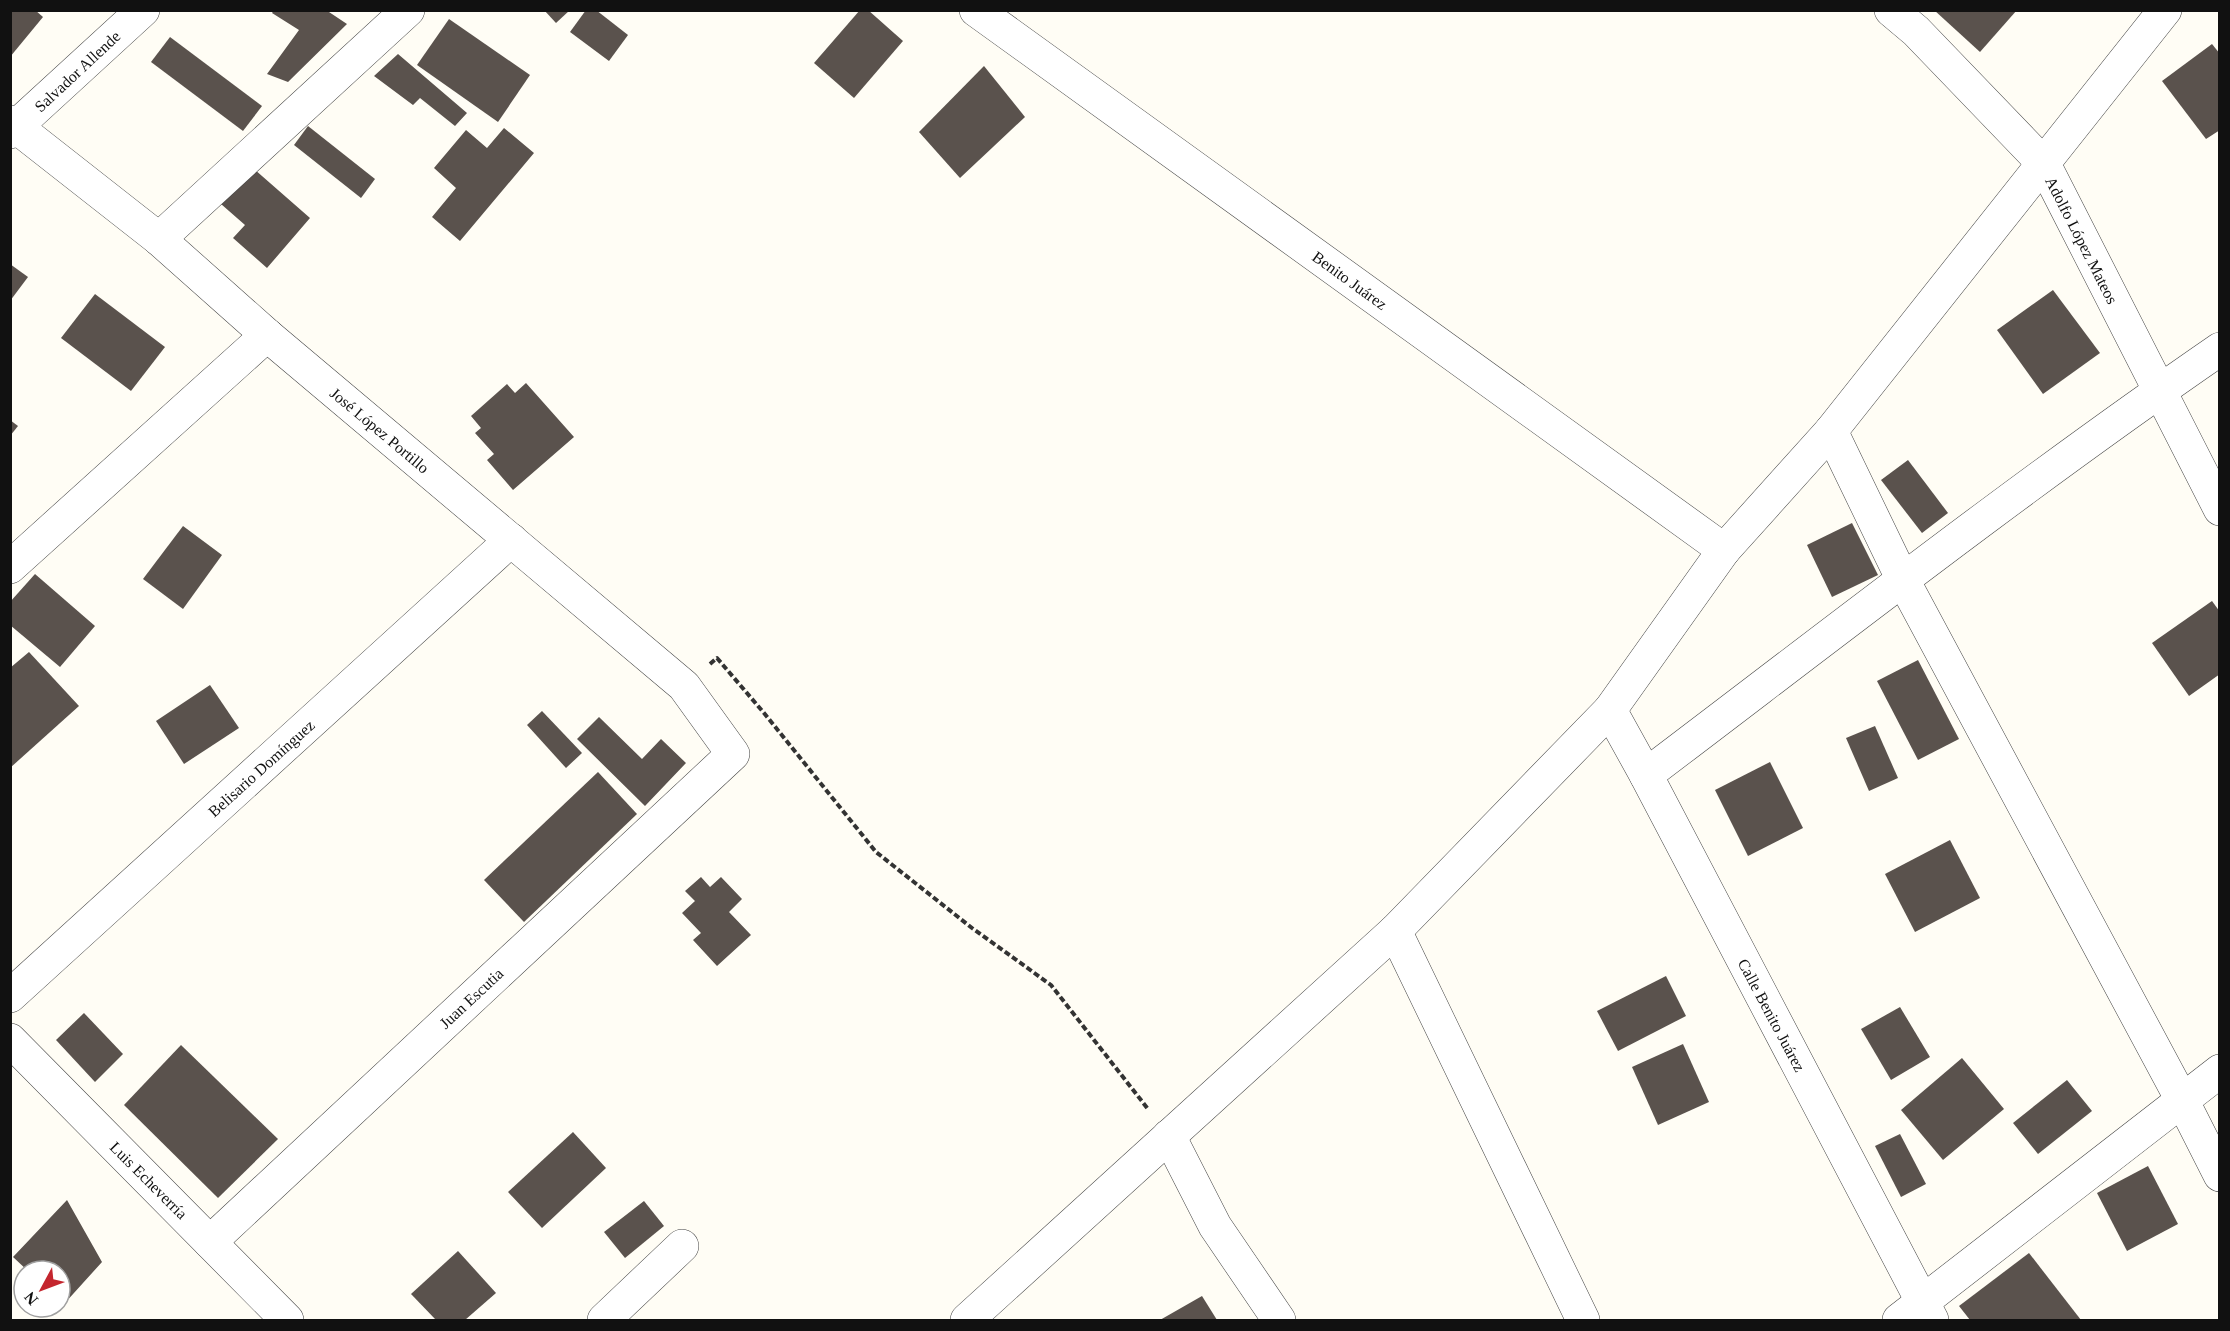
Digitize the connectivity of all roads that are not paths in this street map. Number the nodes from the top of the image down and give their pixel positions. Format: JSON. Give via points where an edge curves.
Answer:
{"nodes":[{"id":1,"x":143,"y":10,"type":"edge"},
{"id":2,"x":408,"y":10,"type":"edge"},
{"id":3,"x":1891,"y":10,"type":"edge"},
{"id":4,"x":2165,"y":10,"type":"edge"},
{"id":5,"x":979,"y":11,"type":"edge"},
{"id":6,"x":12,"y":127,"type":"edge"},
{"id":7,"x":2044,"y":164,"type":"junction"},
{"id":8,"x":159,"y":239,"type":"junction"},
{"id":9,"x":267,"y":335,"type":"junction"},
{"id":10,"x":2220,"y":349,"type":"edge"},
{"id":11,"x":2159,"y":391,"type":"junction"},
{"id":12,"x":1831,"y":431,"type":"junction"},
{"id":13,"x":2220,"y":509,"type":"edge"},
{"id":14,"x":511,"y":540,"type":"junction"},
{"id":15,"x":1724,"y":550,"type":"junction"},
{"id":16,"x":10,"y":567,"type":"edge"},
{"id":17,"x":1902,"y":580,"type":"junction"},
{"id":18,"x":1610,"y":710,"type":"junction"},
{"id":19,"x":733,"y":754,"type":"joint"},
{"id":20,"x":1646,"y":775,"type":"junction"},
{"id":21,"x":1395,"y":931,"type":"junction"},
{"id":22,"x":10,"y":996,"type":"edge"},
{"id":23,"x":10,"y":1040,"type":"edge"},
{"id":24,"x":2220,"y":1071,"type":"edge"},
{"id":25,"x":2182,"y":1100,"type":"junction"},
{"id":26,"x":1169,"y":1136,"type":"junction"},
{"id":27,"x":2220,"y":1175,"type":"edge"},
{"id":28,"x":210,"y":1242,"type":"junction"},
{"id":29,"x":682,"y":1246,"type":"dead end"},
{"id":30,"x":1918,"y":1314,"type":"edge"},
{"id":31,"x":287,"y":1320,"type":"edge"},
{"id":32,"x":604,"y":1320,"type":"edge"},
{"id":33,"x":967,"y":1320,"type":"edge"},
{"id":34,"x":1279,"y":1320,"type":"edge"},
{"id":35,"x":1583,"y":1320,"type":"edge"}],
"edges":[{"from":1,"to":6,"type":"street","name":"Salvador Allende"},
{"from":2,"to":8,"type":"street"},
{"from":3,"to":7,"type":"street","name":"Adolfo López Mateos"},
{"from":4,"to":7,"type":"street"},
{"from":5,"to":15,"type":"street","name":"Benito Juárez"},
{"from":6,"to":8,"type":"street","name":"José López Portillo"},
{"from":7,"to":11,"type":"street","name":"Adolfo López Mateos"},
{"from":7,"to":12,"type":"street"},
{"from":8,"to":9,"type":"street","name":"José López Portillo"},
{"from":9,"to":14,"type":"street","name":"José López Portillo"},
{"from":9,"to":16,"type":"street"},
{"from":10,"to":11,"type":"street"},
{"from":11,"to":13,"type":"street","name":"Adolfo López Mateos"},
{"from":11,"to":17,"type":"street"},
{"from":12,"to":15,"type":"street"},
{"from":12,"to":17,"type":"street"},
{"from":14,"to":19,"type":"street","name":"José López Portillo","via":[[684,686]]},
{"from":14,"to":22,"type":"street","name":"Belisario Domínguez"},
{"from":15,"to":18,"type":"street"},
{"from":17,"to":20,"type":"street"},
{"from":17,"to":25,"type":"street"},
{"from":18,"to":20,"type":"street","name":"Calle Benito Juárez"},
{"from":18,"to":21,"type":"street"},
{"from":19,"to":28,"type":"street","name":"Juan Escutia"},
{"from":20,"to":30,"type":"street","name":"Calle Benito Juárez"},
{"from":21,"to":26,"type":"street"},
{"from":21,"to":35,"type":"street"},
{"from":23,"to":28,"type":"street","name":"Luis Echeverría"},
{"from":24,"to":25,"type":"street"},
{"from":25,"to":27,"type":"street"},
{"from":25,"to":30,"type":"street"},
{"from":26,"to":33,"type":"street"},
{"from":26,"to":34,"type":"street","via":[[1215,1226]]},
{"from":28,"to":31,"type":"street","name":"Luis Echeverría"},
{"from":29,"to":32,"type":"street"}]}
